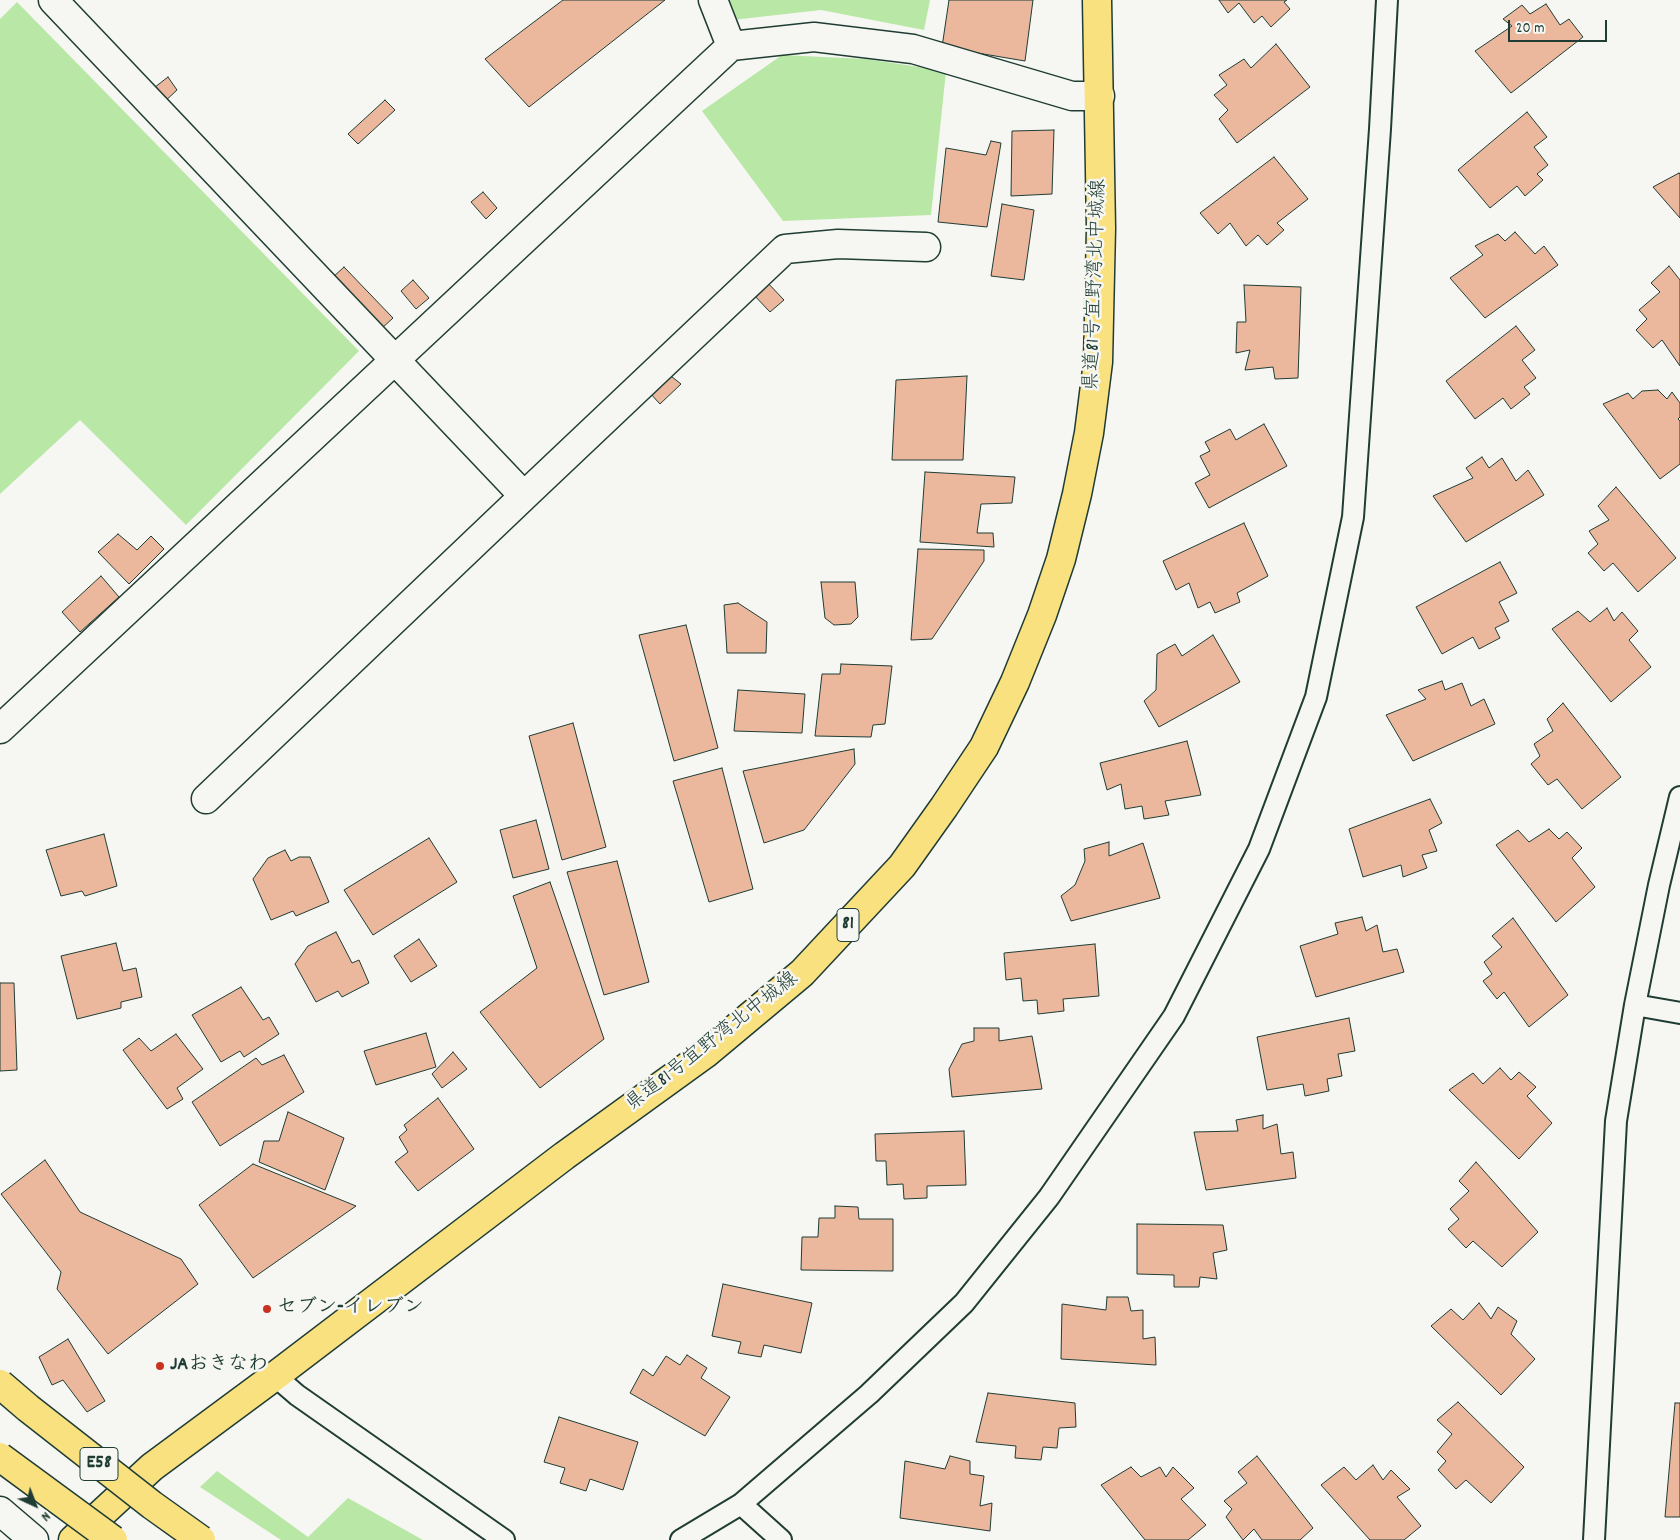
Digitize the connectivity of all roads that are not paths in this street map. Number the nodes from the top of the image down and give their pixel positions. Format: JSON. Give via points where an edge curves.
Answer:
{"nodes":[{"id":1,"x":53,"y":0,"type":"edge"},
{"id":2,"x":712,"y":0,"type":"edge"},
{"id":3,"x":1097,"y":0,"type":"edge"},
{"id":4,"x":1387,"y":0,"type":"edge"},
{"id":5,"x":731,"y":46,"type":"junction"},
{"id":6,"x":1100,"y":96,"type":"junction"},
{"id":7,"x":926,"y":247,"type":"dead end"},
{"id":8,"x":394,"y":360,"type":"junction"},
{"id":9,"x":524,"y":496,"type":"junction"},
{"id":10,"x":5,"y":715,"type":"edge"},
{"id":11,"x":1680,"y":797,"type":"edge"},
{"id":12,"x":206,"y":799,"type":"dead end"},
{"id":13,"x":1635,"y":1005,"type":"junction"},
{"id":14,"x":1680,"y":1013,"type":"edge"},
{"id":15,"x":275,"y":1376,"type":"junction"},
{"id":16,"x":0,"y":1384,"type":"edge"},
{"id":17,"x":0,"y":1457,"type":"edge"},
{"id":18,"x":741,"y":1504,"type":"junction"},
{"id":19,"x":0,"y":1511,"type":"edge"},
{"id":20,"x":34,"y":1540,"type":"edge"},
{"id":21,"x":73,"y":1540,"type":"edge"},
{"id":22,"x":113,"y":1540,"type":"edge"},
{"id":23,"x":201,"y":1540,"type":"edge"},
{"id":24,"x":504,"y":1540,"type":"edge"},
{"id":25,"x":681,"y":1540,"type":"edge"},
{"id":26,"x":781,"y":1540,"type":"edge"},
{"id":27,"x":1594,"y":1540,"type":"edge"}],
"edges":[{"from":1,"to":8,"type":"street"},
{"from":2,"to":5,"type":"street"},
{"from":3,"to":6,"type":"main road","name":"県道81号宜野湾北中城線","number":"81"},
{"from":4,"to":18,"type":"lane","via":[[1354,517],[1316,697],[1259,849],[1174,1016],[1049,1197],[964,1303],[869,1394]]},
{"from":5,"to":6,"type":"street","via":[[814,37],[913,49],[1072,96]]},
{"from":5,"to":8,"type":"street"},
{"from":6,"to":15,"type":"main road","name":"県道81号宜野湾北中城線","number":"81","via":[[1098,362],[1089,434],[1055,578],[1015,682],[984,747],[902,866],[796,979],[705,1054],[564,1156]]},
{"from":7,"to":9,"type":"street","via":[[838,244],[785,249]]},
{"from":8,"to":9,"type":"street"},
{"from":8,"to":10,"type":"street"},
{"from":9,"to":12,"type":"street"},
{"from":11,"to":13,"type":"lane"},
{"from":13,"to":14,"type":"lane"},
{"from":13,"to":27,"type":"lane","via":[[1616,1122]]},
{"from":15,"to":21,"type":"main road","name":"県道81号宜野湾北中城線","number":"81","via":[[152,1467]]},
{"from":15,"to":24,"type":"lane","via":[[297,1395]]},
{"from":16,"to":23,"type":"main road","number":"E58","bridge":true},
{"from":17,"to":22,"type":"main road","number":"E58","bridge":true},
{"from":18,"to":25,"type":"lane"},
{"from":18,"to":26,"type":"lane"},
{"from":19,"to":20,"type":"street"}]}
